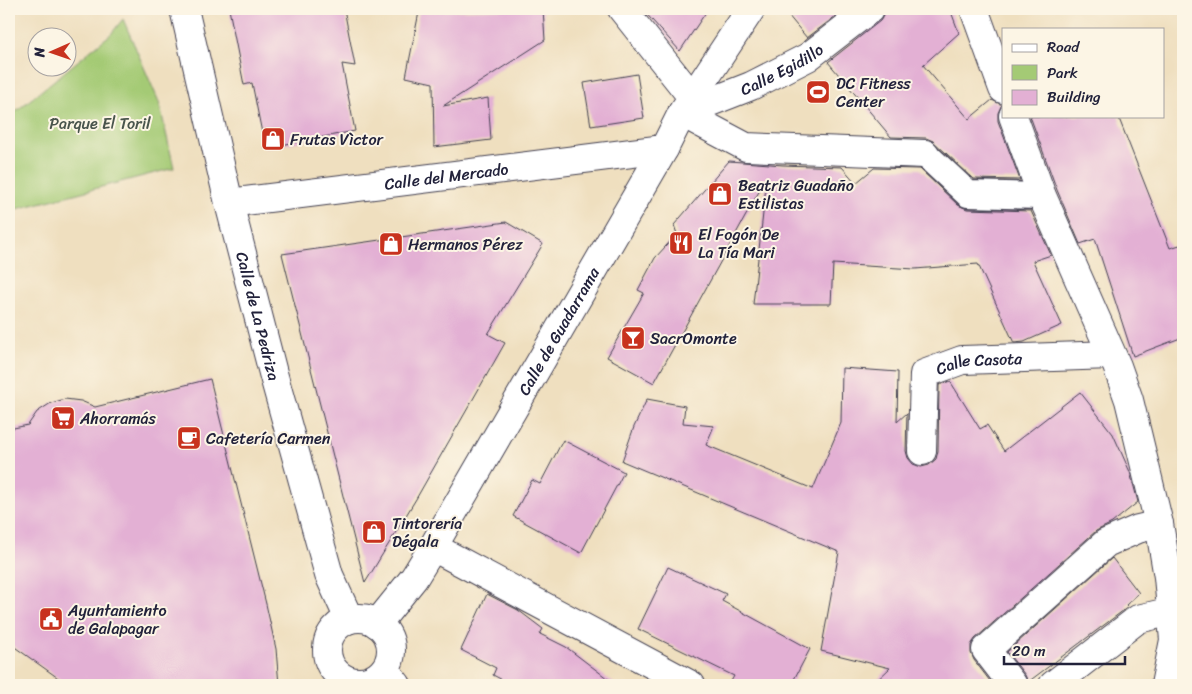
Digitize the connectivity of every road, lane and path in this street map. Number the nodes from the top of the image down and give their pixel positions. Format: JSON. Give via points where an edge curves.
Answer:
{"nodes":[{"id":1,"x":184,"y":9,"type":"edge"},
{"id":2,"x":622,"y":9,"type":"edge"},
{"id":3,"x":751,"y":9,"type":"edge"},
{"id":4,"x":870,"y":9,"type":"edge"},
{"id":5,"x":974,"y":9,"type":"edge"},
{"id":6,"x":1002,"y":86,"type":"edge"},
{"id":7,"x":687,"y":105,"type":"junction"},
{"id":8,"x":1014,"y":118,"type":"edge"},
{"id":9,"x":664,"y":149,"type":"junction"},
{"id":10,"x":925,"y":154,"type":"joint"},
{"id":11,"x":1042,"y":196,"type":"junction"},
{"id":12,"x":229,"y":203,"type":"junction"},
{"id":13,"x":1111,"y":355,"type":"junction"},
{"id":14,"x":922,"y":451,"type":"dead end"},
{"id":15,"x":1159,"y":524,"type":"junction"},
{"id":16,"x":433,"y":547,"type":"junction"},
{"id":17,"x":1172,"y":611,"type":"junction"},
{"id":18,"x":349,"y":620,"type":"junction"},
{"id":19,"x":377,"y":624,"type":"junction"},
{"id":20,"x":1179,"y":643,"type":"edge"},
{"id":21,"x":391,"y":677,"type":"edge"},
{"id":22,"x":336,"y":680,"type":"edge"},
{"id":23,"x":691,"y":685,"type":"edge"},
{"id":24,"x":1013,"y":685,"type":"edge"},
{"id":25,"x":1054,"y":685,"type":"edge"},
{"id":26,"x":1165,"y":685,"type":"edge"}],
"edges":[{"from":1,"to":12,"type":"street","name":"Calle de La Pedriza"},
{"from":2,"to":7,"type":"street"},
{"from":3,"to":7,"type":"street","name":"Calle de Guadarrama"},
{"from":4,"to":7,"type":"street","name":"Calle Egidillo","via":[[808,57],[751,86]]},
{"from":5,"to":6,"type":"street"},
{"from":7,"to":9,"type":"street","name":"Calle de Guadarrama"},
{"from":7,"to":10,"type":"street","via":[[746,147]]},
{"from":8,"to":11,"type":"street"},
{"from":9,"to":12,"type":"street","name":"Calle del Mercado"},
{"from":9,"to":16,"type":"street","name":"Calle de Guadarrama"},
{"from":10,"to":11,"type":"street","via":[[968,194]]},
{"from":11,"to":13,"type":"street"},
{"from":12,"to":18,"type":"street","name":"Calle de La Pedriza","via":[[329,575]]},
{"from":13,"to":14,"type":"street","name":"Calle Casota","via":[[962,360],[924,374]]},
{"from":13,"to":15,"type":"street","via":[[1129,400]]},
{"from":15,"to":17,"type":"street"},
{"from":15,"to":24,"type":"street","via":[[1106,543],[986,650]]},
{"from":16,"to":19,"type":"street","name":"Calle de Guadarrama","via":[[414,578]]},
{"from":16,"to":23,"type":"street"},
{"from":17,"to":20,"type":"street"},
{"from":17,"to":25,"type":"street","via":[[1138,619]]},
{"from":18,"to":19,"type":"street","via":[[363,618]]},
{"from":18,"to":22,"type":"street","via":[[330,636],[328,659]]},
{"from":19,"to":21,"type":"street","via":[[386,632],[390,645]]},
{"from":20,"to":26,"type":"street"},
{"from":21,"to":22,"type":"street","via":[[364,682]]}]}
